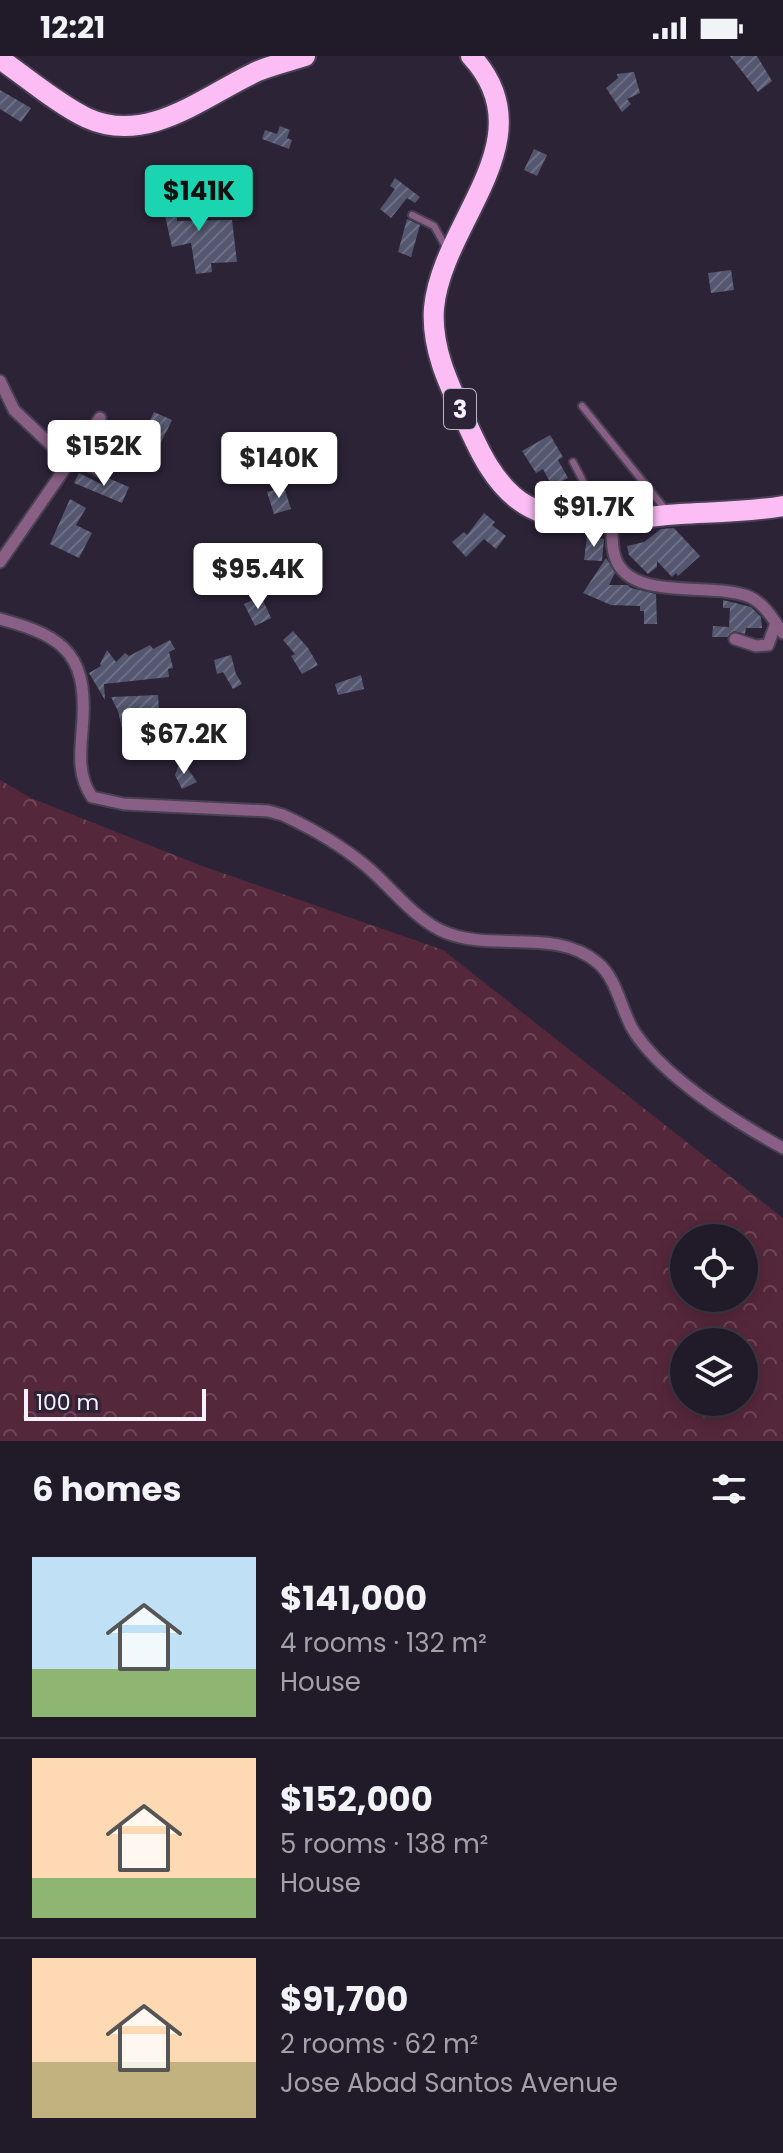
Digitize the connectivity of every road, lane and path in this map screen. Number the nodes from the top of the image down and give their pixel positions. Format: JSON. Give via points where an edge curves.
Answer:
{"nodes":[{"id":1,"x":305,"y":56,"type":"edge"},
{"id":2,"x":471,"y":56,"type":"edge"},
{"id":3,"x":0,"y":59,"type":"edge"},
{"id":4,"x":412,"y":215,"type":"dead end"},
{"id":5,"x":450,"y":256,"type":"junction"},
{"id":6,"x":0,"y":381,"type":"edge"},
{"id":7,"x":582,"y":406,"type":"dead end"},
{"id":8,"x":100,"y":418,"type":"dead end"},
{"id":9,"x":70,"y":460,"type":"junction"},
{"id":10,"x":573,"y":462,"type":"dead end"},
{"id":11,"x":99,"y":473,"type":"dead end"},
{"id":12,"x":783,"y":506,"type":"edge"},
{"id":13,"x":670,"y":515,"type":"junction"},
{"id":14,"x":604,"y":520,"type":"junction"},
{"id":15,"x":0,"y":562,"type":"edge"},
{"id":16,"x":0,"y":619,"type":"edge"},
{"id":17,"x":779,"y":628,"type":"edge"},
{"id":18,"x":735,"y":639,"type":"dead end"},
{"id":19,"x":783,"y":1148,"type":"edge"}],
"edges":[{"from":1,"to":3,"type":"highway","via":[[260,70],[178,113],[123,128],[86,117]]},
{"from":2,"to":5,"type":"highway","number":"3","via":[[495,92],[499,133],[485,179]]},
{"from":4,"to":5,"type":"lane","via":[[434,226]]},
{"from":5,"to":14,"type":"highway","number":"3","via":[[434,307],[439,359],[493,473],[525,505],[553,517]]},
{"from":6,"to":9,"type":"street","via":[[14,410]]},
{"from":7,"to":13,"type":"lane"},
{"from":8,"to":9,"type":"street"},
{"from":9,"to":11,"type":"lane"},
{"from":9,"to":15,"type":"street"},
{"from":10,"to":14,"type":"lane"},
{"from":12,"to":13,"type":"highway","number":"3"},
{"from":13,"to":14,"type":"highway","number":"3"},
{"from":14,"to":17,"type":"street","via":[[619,566],[632,578],[654,586],[742,595],[760,604]]},
{"from":16,"to":19,"type":"street","via":[[53,638],[79,671],[84,695],[81,772],[92,797],[283,815],[365,865],[441,931],[574,948],[600,964],[648,1051],[732,1119]]},
{"from":17,"to":18,"type":"street","via":[[768,645]]}]}
